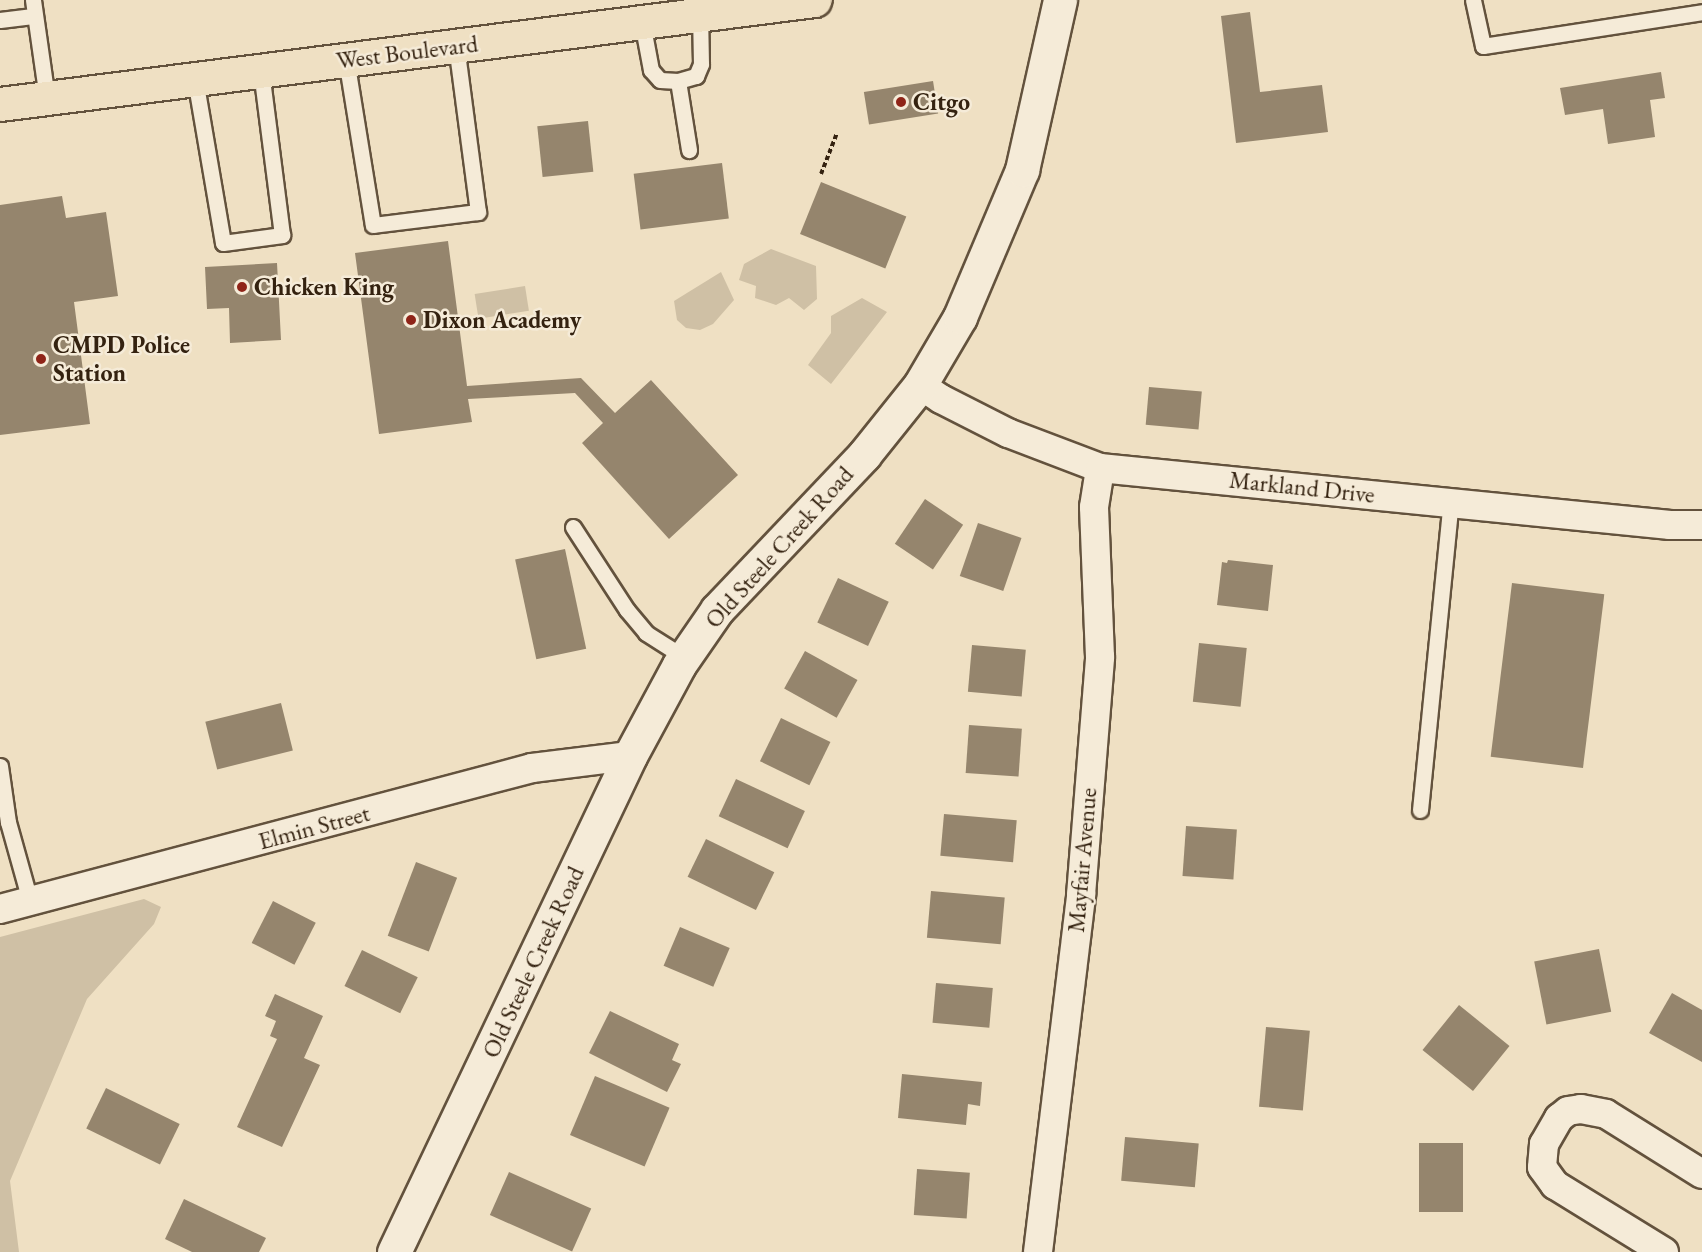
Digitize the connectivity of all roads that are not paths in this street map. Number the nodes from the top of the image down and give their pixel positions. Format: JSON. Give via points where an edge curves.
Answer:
{"nodes":[{"id":1,"x":33,"y":0,"type":"edge"},
{"id":2,"x":1060,"y":0,"type":"edge"},
{"id":3,"x":1473,"y":0,"type":"edge"},
{"id":4,"x":804,"y":1,"type":"edge"},
{"id":5,"x":1702,"y":12,"type":"edge"},
{"id":6,"x":700,"y":14,"type":"junction"},
{"id":7,"x":35,"y":16,"type":"junction"},
{"id":8,"x":0,"y":20,"type":"edge"},
{"id":9,"x":642,"y":22,"type":"junction"},
{"id":10,"x":456,"y":46,"type":"junction"},
{"id":11,"x":346,"y":59,"type":"junction"},
{"id":12,"x":261,"y":70,"type":"junction"},
{"id":13,"x":195,"y":79,"type":"junction"},
{"id":14,"x":678,"y":81,"type":"junction"},
{"id":15,"x":47,"y":98,"type":"junction"},
{"id":16,"x":0,"y":104,"type":"edge"},
{"id":17,"x":689,"y":150,"type":"dead end"},
{"id":18,"x":920,"y":385,"type":"junction"},
{"id":19,"x":1100,"y":468,"type":"junction"},
{"id":20,"x":1451,"y":502,"type":"junction"},
{"id":21,"x":1702,"y":525,"type":"edge"},
{"id":22,"x":573,"y":527,"type":"dead end"},
{"id":23,"x":684,"y":657,"type":"junction"},
{"id":24,"x":630,"y":756,"type":"junction"},
{"id":25,"x":0,"y":766,"type":"edge"},
{"id":26,"x":1420,"y":810,"type":"dead end"},
{"id":27,"x":30,"y":901,"type":"junction"},
{"id":28,"x":0,"y":909,"type":"edge"},
{"id":29,"x":1702,"y":1174,"type":"edge"},
{"id":30,"x":394,"y":1252,"type":"edge"},
{"id":31,"x":1038,"y":1252,"type":"edge"},
{"id":32,"x":1664,"y":1252,"type":"edge"}],
"edges":[{"from":1,"to":7,"type":"lane"},
{"from":2,"to":18,"type":"main road","name":"Old Steele Creek Road","via":[[1015,191],[960,317]]},
{"from":3,"to":5,"type":"lane","via":[[1483,46]]},
{"from":4,"to":6,"type":"main road","name":"West Boulevard"},
{"from":6,"to":9,"type":"main road","name":"West Boulevard"},
{"from":6,"to":14,"type":"lane","via":[[701,64],[696,76]]},
{"from":7,"to":8,"type":"lane"},
{"from":7,"to":15,"type":"lane"},
{"from":9,"to":10,"type":"main road","name":"West Boulevard"},
{"from":9,"to":14,"type":"lane","via":[[651,70],[660,80]]},
{"from":10,"to":11,"type":"main road","name":"West Boulevard"},
{"from":10,"to":11,"type":"lane","via":[[478,213],[373,225]]},
{"from":11,"to":12,"type":"main road","name":"West Boulevard"},
{"from":12,"to":13,"type":"main road","name":"West Boulevard"},
{"from":12,"to":13,"type":"lane","via":[[282,235],[223,243]]},
{"from":13,"to":15,"type":"main road","name":"West Boulevard"},
{"from":14,"to":17,"type":"lane"},
{"from":15,"to":16,"type":"main road","name":"West Boulevard"},
{"from":18,"to":19,"type":"street","name":"Markland Drive","via":[[1008,433]]},
{"from":18,"to":23,"type":"main road","name":"Old Steele Creek Road","via":[[864,455],[717,610]]},
{"from":19,"to":20,"type":"street","name":"Markland Drive"},
{"from":19,"to":31,"type":"street","name":"Mayfair Avenue","via":[[1094,507],[1099,668],[1081,895]]},
{"from":20,"to":21,"type":"street","name":"Markland Drive"},
{"from":20,"to":26,"type":"lane"},
{"from":22,"to":23,"type":"lane","via":[[646,633]]},
{"from":23,"to":24,"type":"main road","name":"Old Steele Creek Road"},
{"from":24,"to":27,"type":"street","name":"Elmin Street","via":[[532,768]]},
{"from":24,"to":30,"type":"main road","name":"Old Steele Creek Road"},
{"from":25,"to":27,"type":"lane","via":[[8,822]]},
{"from":27,"to":28,"type":"street","name":"Elmin Street"},
{"from":29,"to":32,"type":"street","via":[[1606,1114],[1581,1109],[1559,1118],[1544,1144],[1542,1167],[1555,1185]]}]}
